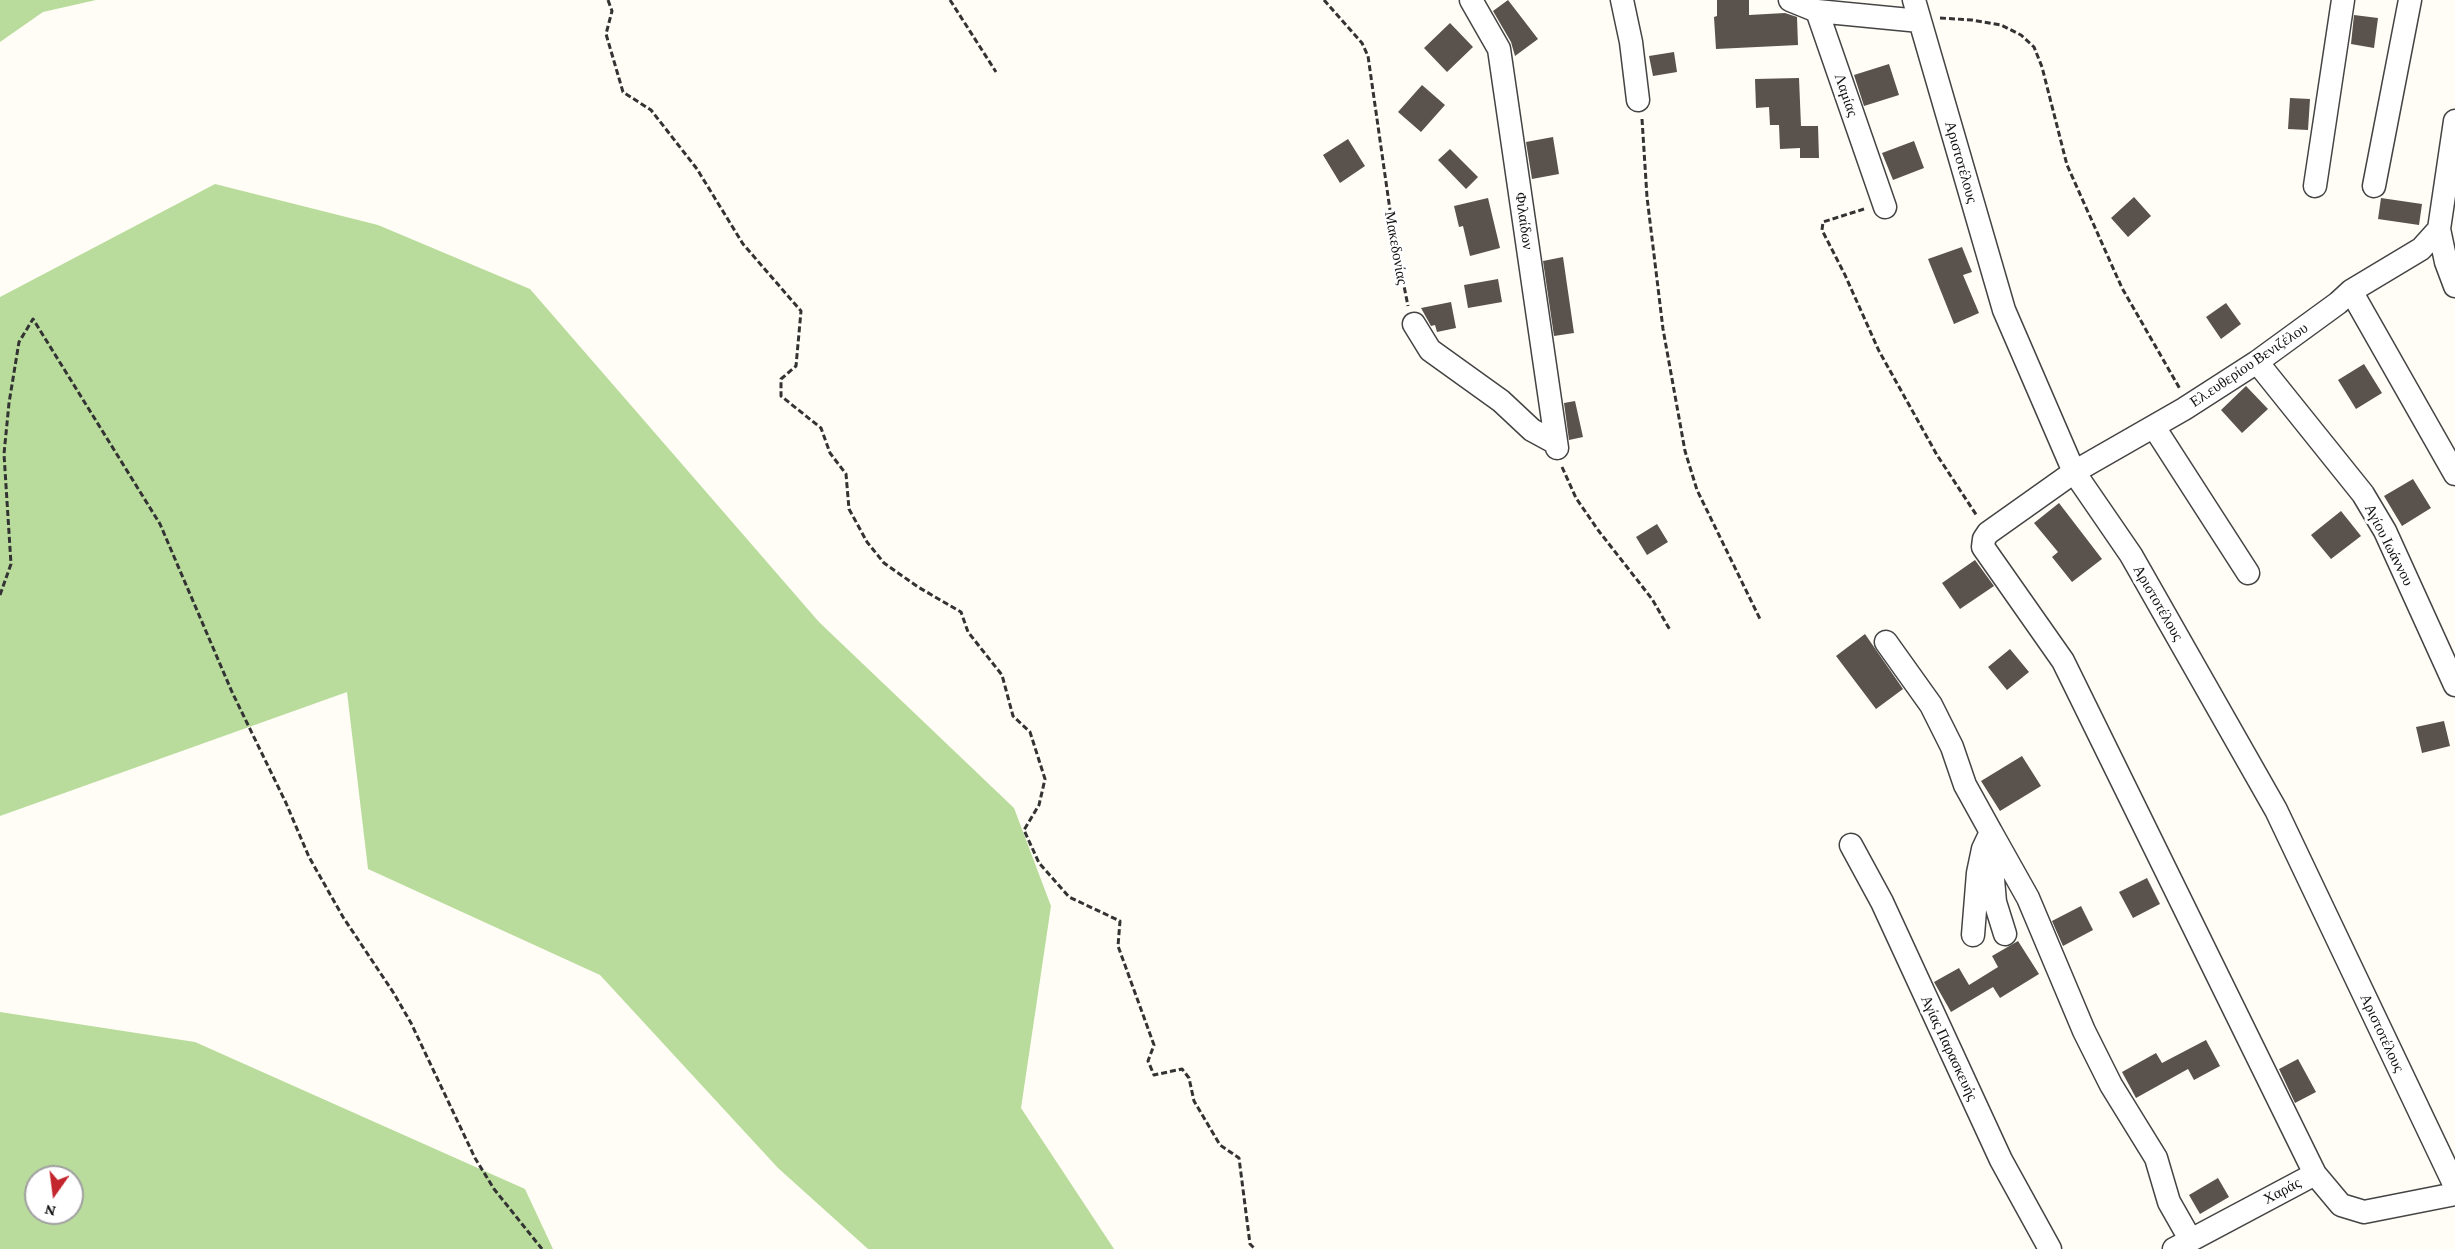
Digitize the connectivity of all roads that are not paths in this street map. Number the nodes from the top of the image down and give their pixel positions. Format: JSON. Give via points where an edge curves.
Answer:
{"nodes":[{"id":1,"x":1471,"y":0,"type":"edge"},
{"id":2,"x":1622,"y":0,"type":"edge"},
{"id":3,"x":1790,"y":0,"type":"edge"},
{"id":4,"x":2343,"y":0,"type":"edge"},
{"id":5,"x":2410,"y":0,"type":"edge"},
{"id":6,"x":1917,"y":10,"type":"edge"},
{"id":7,"x":1817,"y":11,"type":"junction"},
{"id":8,"x":1638,"y":100,"type":"road end"},
{"id":9,"x":2455,"y":121,"type":"edge"},
{"id":10,"x":2315,"y":186,"type":"dead end"},
{"id":11,"x":2374,"y":186,"type":"dead end"},
{"id":12,"x":1885,"y":207,"type":"road end"},
{"id":13,"x":2439,"y":229,"type":"junction"},
{"id":14,"x":2455,"y":286,"type":"edge"},
{"id":15,"x":2351,"y":291,"type":"junction"},
{"id":16,"x":1414,"y":324,"type":"road end"},
{"id":17,"x":2257,"y":362,"type":"junction"},
{"id":18,"x":2154,"y":427,"type":"junction"},
{"id":19,"x":2074,"y":472,"type":"junction"},
{"id":20,"x":2455,"y":474,"type":"edge"},
{"id":21,"x":2248,"y":573,"type":"dead end"},
{"id":22,"x":1886,"y":642,"type":"dead end"},
{"id":23,"x":2455,"y":685,"type":"edge"},
{"id":24,"x":1991,"y":832,"type":"junction"},
{"id":25,"x":1851,"y":845,"type":"dead end"},
{"id":26,"x":2005,"y":934,"type":"dead end"},
{"id":27,"x":1973,"y":935,"type":"dead end"},
{"id":28,"x":2315,"y":1174,"type":"junction"},
{"id":29,"x":2455,"y":1186,"type":"edge"},
{"id":30,"x":2455,"y":1194,"type":"edge"},
{"id":31,"x":2182,"y":1244,"type":"edge"},
{"id":32,"x":2050,"y":1249,"type":"edge"}],
"edges":[{"from":1,"to":16,"type":"street","name":"Φιλαίδων","via":[[1499,49],[1556,446],[1431,350]]},
{"from":2,"to":8,"type":"street"},
{"from":3,"to":7,"type":"street"},
{"from":4,"to":10,"type":"street"},
{"from":5,"to":11,"type":"street"},
{"from":6,"to":7,"type":"street"},
{"from":6,"to":19,"type":"street","name":"Αριστοτέλους","via":[[2004,310]]},
{"from":7,"to":12,"type":"street","name":"Λαμίας"},
{"from":9,"to":13,"type":"street"},
{"from":13,"to":14,"type":"street"},
{"from":13,"to":15,"type":"street","name":"Ελ.ευθερίου Βενιζέλου","via":[[2421,249]]},
{"from":15,"to":17,"type":"street","name":"Ελ.ευθερίου Βενιζέλου"},
{"from":15,"to":20,"type":"street"},
{"from":17,"to":18,"type":"street","name":"Ελ.ευθερίου Βενιζέλου"},
{"from":17,"to":23,"type":"street","name":"Αγίου Ιωάννου","via":[[2363,494],[2385,531]]},
{"from":18,"to":19,"type":"street","name":"Ελ.ευθερίου Βενιζέλου"},
{"from":18,"to":21,"type":"street"},
{"from":19,"to":28,"type":"street","name":"Ελ.ευθερίου Βενιζέλου","via":[[1988,533],[1983,547],[2064,661]]},
{"from":19,"to":29,"type":"street","name":"Αριστοτέλους","via":[[2131,555],[2276,810]]},
{"from":22,"to":24,"type":"street","via":[[1931,705],[1965,785]]},
{"from":24,"to":26,"type":"street","via":[[1995,902]]},
{"from":24,"to":27,"type":"street","via":[[1977,873]]},
{"from":24,"to":31,"type":"street","via":[[2028,898],[2110,1084],[2156,1158]]},
{"from":25,"to":32,"type":"street","name":"Αγίας Παρασκευής","via":[[1882,902],[2001,1160]]},
{"from":28,"to":30,"type":"street","name":"Χαράς","via":[[2341,1205],[2364,1212]]},
{"from":28,"to":31,"type":"street","name":"Χαράς"}]}
